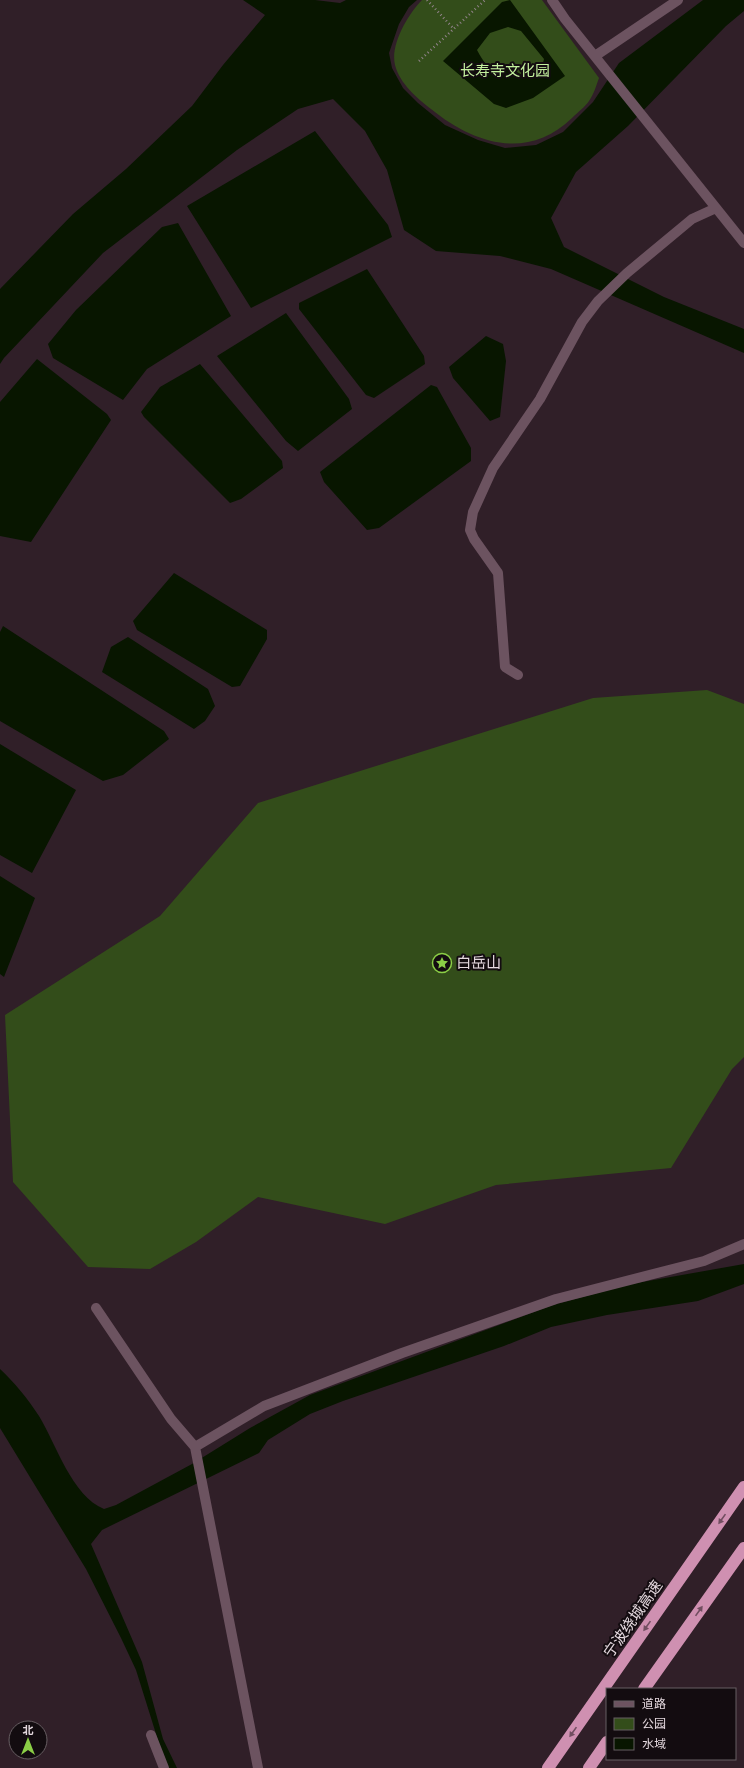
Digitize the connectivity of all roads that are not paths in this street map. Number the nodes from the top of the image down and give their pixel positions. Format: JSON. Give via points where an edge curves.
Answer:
{"nodes":[{"id":1,"x":552,"y":0,"type":"edge"},
{"id":2,"x":678,"y":0,"type":"edge"},
{"id":3,"x":595,"y":56,"type":"junction"},
{"id":4,"x":716,"y":208,"type":"junction"},
{"id":5,"x":744,"y":243,"type":"edge"},
{"id":6,"x":518,"y":674,"type":"dead end"},
{"id":7,"x":744,"y":1244,"type":"edge"},
{"id":8,"x":96,"y":1308,"type":"dead end"},
{"id":9,"x":195,"y":1447,"type":"junction"},
{"id":10,"x":744,"y":1487,"type":"edge"},
{"id":11,"x":744,"y":1548,"type":"edge"},
{"id":12,"x":645,"y":1688,"type":"edge"},
{"id":13,"x":151,"y":1736,"type":"dead end"},
{"id":14,"x":606,"y":1743,"type":"edge"},
{"id":15,"x":164,"y":1768,"type":"edge"},
{"id":16,"x":258,"y":1768,"type":"edge"},
{"id":17,"x":548,"y":1768,"type":"edge"},
{"id":18,"x":589,"y":1768,"type":"edge"}],
"edges":[{"from":1,"to":3,"type":"street"},
{"from":2,"to":3,"type":"street"},
{"from":3,"to":4,"type":"street"},
{"from":4,"to":5,"type":"street"},
{"from":4,"to":6,"type":"street","via":[[692,219],[627,273],[598,301],[582,322],[540,399],[493,468],[473,512],[470,530],[498,572],[505,667]]},
{"from":7,"to":9,"type":"street","via":[[704,1260],[556,1299],[402,1353],[264,1406]]},
{"from":8,"to":9,"type":"street","via":[[171,1419]]},
{"from":9,"to":16,"type":"street"},
{"from":10,"to":17,"type":"highway","name":"宁波绕城高速","one_way":true},
{"from":12,"to":11,"type":"highway","one_way":true},
{"from":13,"to":15,"type":"street"},
{"from":14,"to":18,"type":"highway"}]}
